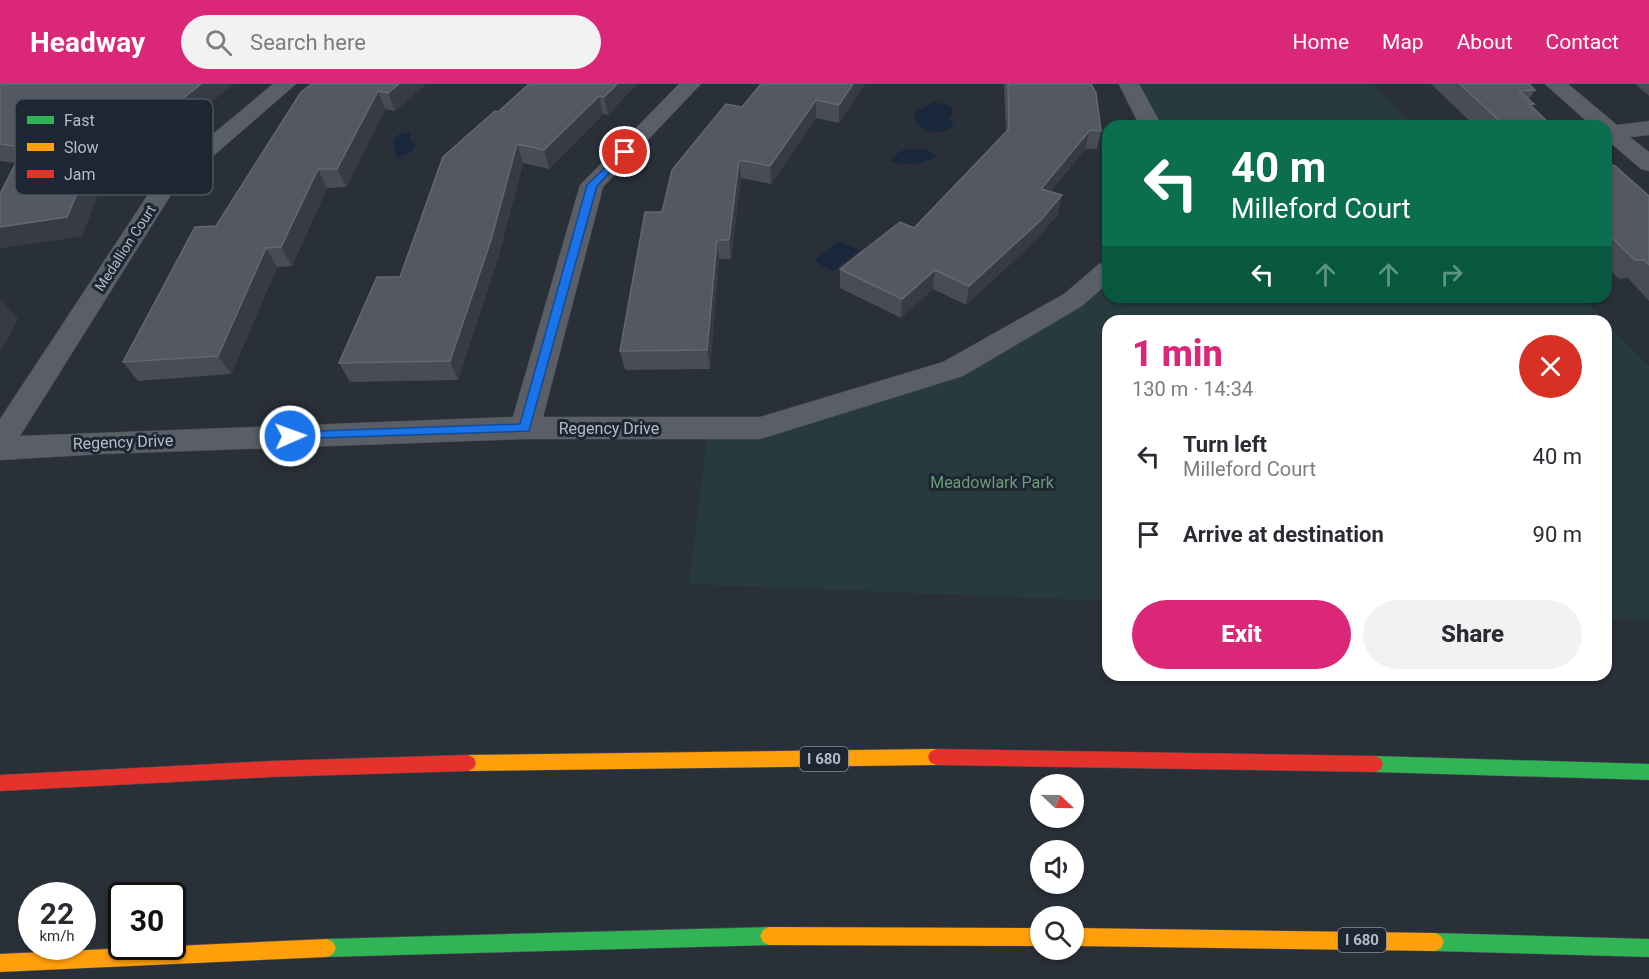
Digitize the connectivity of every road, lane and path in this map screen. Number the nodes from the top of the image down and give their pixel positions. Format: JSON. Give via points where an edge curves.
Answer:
{"nodes":[{"id":1,"x":286,"y":84,"type":"edge"},
{"id":2,"x":691,"y":84,"type":"edge"},
{"id":3,"x":1129,"y":84,"type":"edge"},
{"id":4,"x":1555,"y":84,"type":"edge"},
{"id":5,"x":1148,"y":120,"type":"edge"},
{"id":6,"x":1598,"y":120,"type":"edge"},
{"id":7,"x":1612,"y":128,"type":"edge"},
{"id":8,"x":1649,"y":128,"type":"edge"},
{"id":9,"x":1612,"y":132,"type":"edge"},
{"id":10,"x":213,"y":146,"type":"edge"},
{"id":11,"x":1649,"y":164,"type":"edge"},
{"id":12,"x":159,"y":195,"type":"edge"},
{"id":13,"x":1102,"y":275,"type":"edge"},
{"id":14,"x":525,"y":428,"type":"junction"},
{"id":15,"x":0,"y":443,"type":"edge"},
{"id":16,"x":0,"y":449,"type":"edge"},
{"id":17,"x":1649,"y":772,"type":"edge"},
{"id":18,"x":0,"y":783,"type":"edge"},
{"id":19,"x":1030,"y":937,"type":"edge"},
{"id":20,"x":1084,"y":937,"type":"edge"},
{"id":21,"x":1649,"y":948,"type":"edge"},
{"id":22,"x":0,"y":963,"type":"edge"}],
"edges":[{"from":1,"to":10,"type":"street","name":"Medallion Court"},
{"from":2,"to":14,"type":"street","via":[[592,185]]},
{"from":3,"to":5,"type":"street"},
{"from":4,"to":6,"type":"street"},
{"from":7,"to":8,"type":"street"},
{"from":9,"to":11,"type":"street"},
{"from":12,"to":15,"type":"street","name":"Medallion Court"},
{"from":13,"to":14,"type":"street","name":"Regency Drive","via":[[1073,300],[952,369],[760,428]]},
{"from":14,"to":16,"type":"street","name":"Regency Drive"},
{"from":17,"to":18,"type":"highway","number":"I 680","via":[[1088,758],[769,759],[423,765]]},
{"from":19,"to":22,"type":"highway","via":[[755,936],[347,947]]},
{"from":20,"to":21,"type":"highway","number":"I 680"}]}
